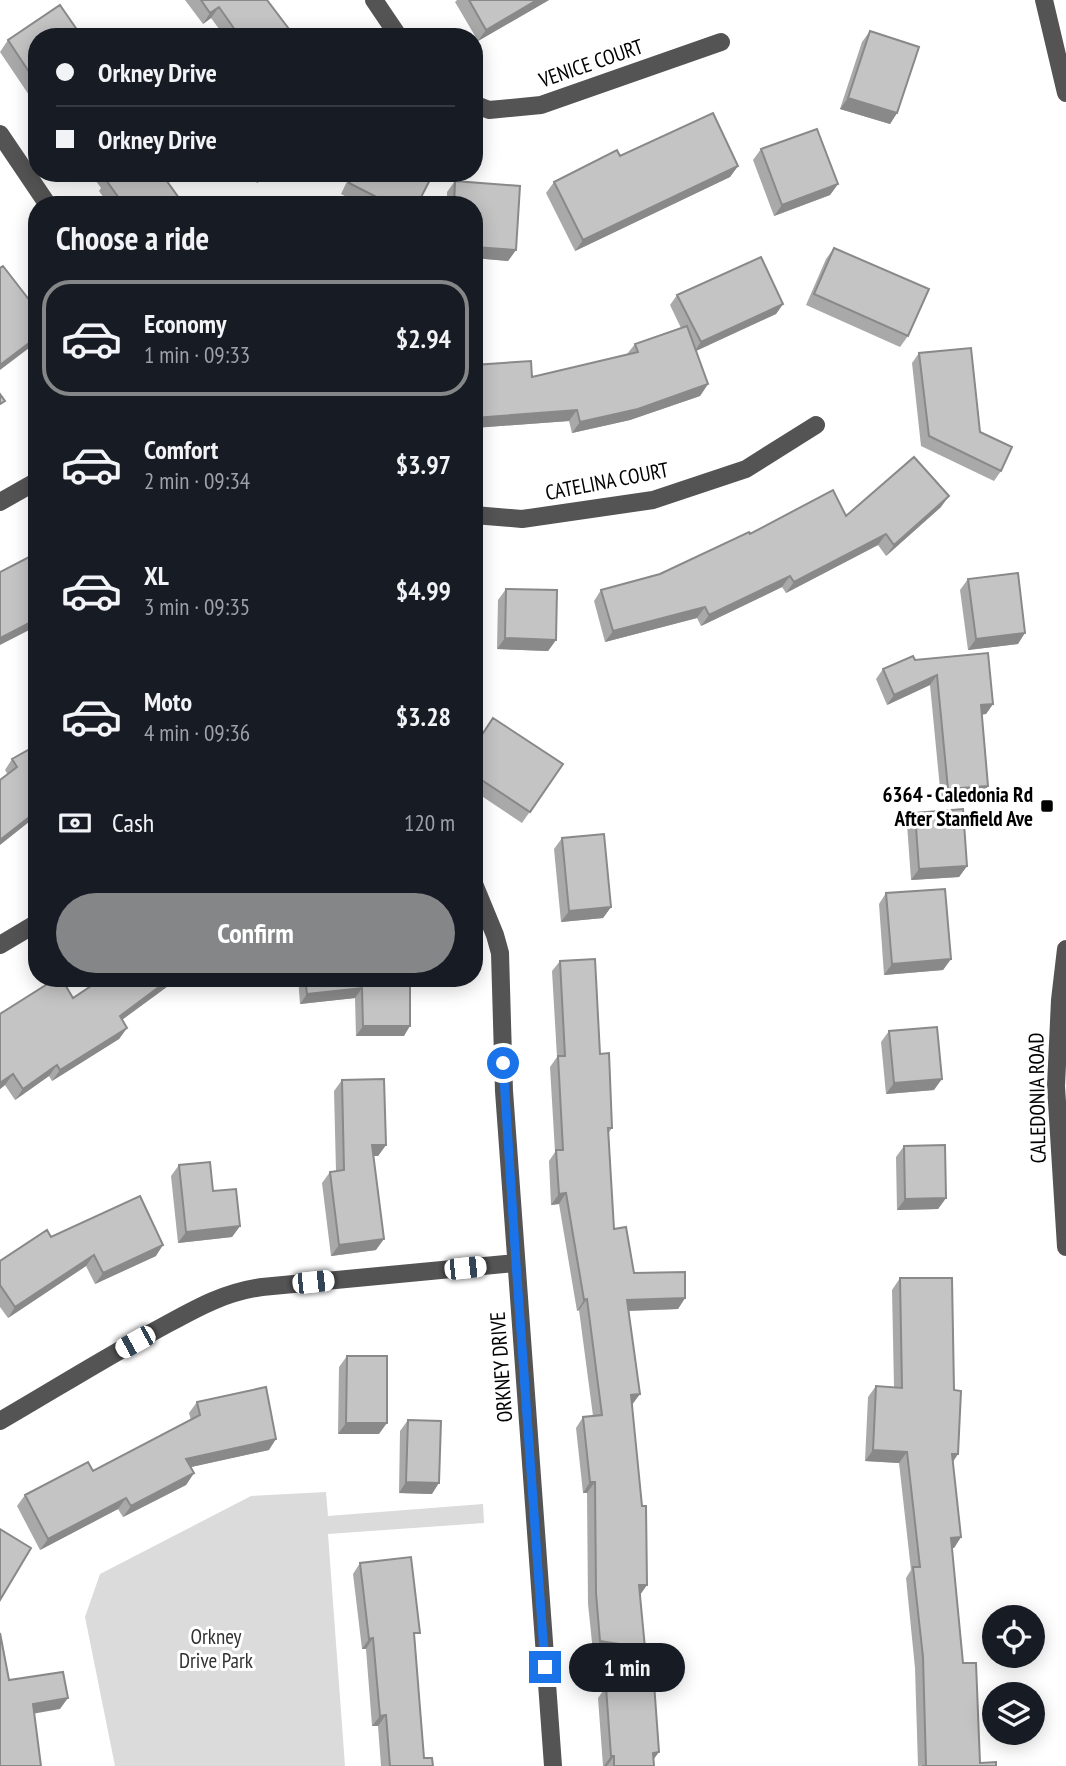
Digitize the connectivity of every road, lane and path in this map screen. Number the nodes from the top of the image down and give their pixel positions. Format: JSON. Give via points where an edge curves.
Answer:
{"nodes":[{"id":1,"x":374,"y":0,"type":"edge"},
{"id":2,"x":1044,"y":0,"type":"edge"},
{"id":3,"x":393,"y":28,"type":"edge"},
{"id":4,"x":721,"y":42,"type":"dead end"},
{"id":5,"x":1066,"y":93,"type":"edge"},
{"id":6,"x":483,"y":108,"type":"edge"},
{"id":7,"x":0,"y":134,"type":"edge"},
{"id":8,"x":28,"y":175,"type":"edge"},
{"id":9,"x":816,"y":425,"type":"dead end"},
{"id":10,"x":28,"y":486,"type":"edge"},
{"id":11,"x":0,"y":502,"type":"edge"},
{"id":12,"x":483,"y":516,"type":"edge"},
{"id":13,"x":483,"y":906,"type":"edge"},
{"id":14,"x":28,"y":928,"type":"edge"},
{"id":15,"x":0,"y":945,"type":"edge"},
{"id":16,"x":1066,"y":949,"type":"edge"},
{"id":17,"x":1066,"y":1247,"type":"edge"},
{"id":18,"x":516,"y":1263,"type":"junction"},
{"id":19,"x":0,"y":1421,"type":"edge"},
{"id":20,"x":553,"y":1766,"type":"edge"}],
"edges":[{"from":1,"to":3,"type":"street"},
{"from":2,"to":5,"type":"street"},
{"from":4,"to":6,"type":"street","name":"VENICE COURT","via":[[541,106]]},
{"from":7,"to":8,"type":"street"},
{"from":9,"to":12,"type":"street","name":"CATELINA COURT","via":[[746,469],[653,500],[522,519]]},
{"from":10,"to":11,"type":"street"},
{"from":13,"to":18,"type":"street","name":"ORKNEY DRIVE","via":[[500,953]]},
{"from":14,"to":15,"type":"street"},
{"from":16,"to":17,"type":"street","name":"CALEDONIA ROAD","via":[[1056,1086]]},
{"from":18,"to":19,"type":"street","via":[[232,1293],[92,1365]]},
{"from":18,"to":20,"type":"street","name":"ORKNEY DRIVE"}]}
